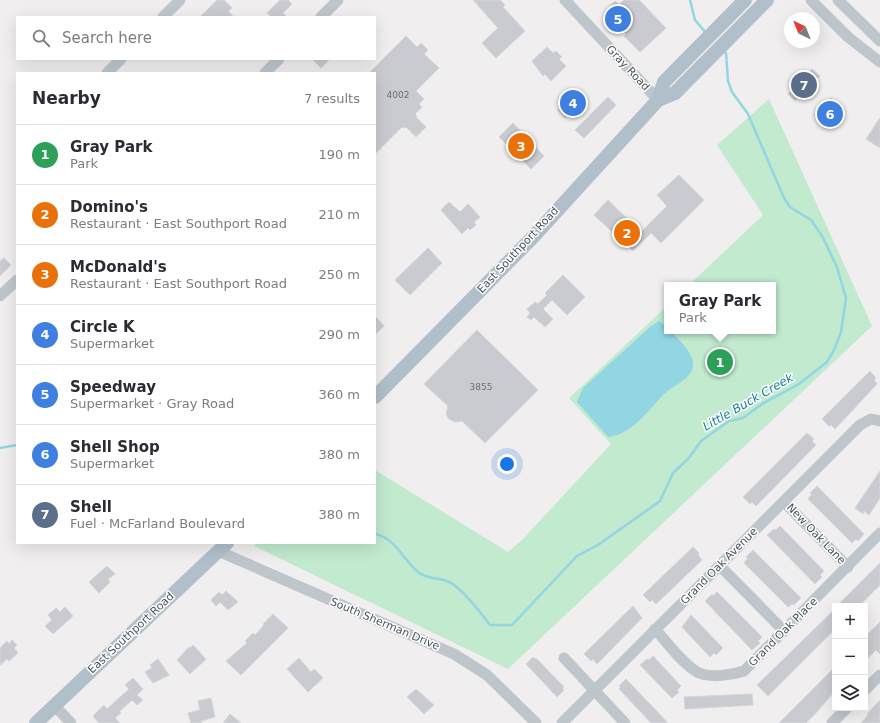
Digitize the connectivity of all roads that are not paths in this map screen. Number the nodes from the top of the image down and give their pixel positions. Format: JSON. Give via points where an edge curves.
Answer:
{"nodes":[{"id":1,"x":180,"y":0,"type":"edge"},
{"id":2,"x":338,"y":0,"type":"edge"},
{"id":3,"x":566,"y":0,"type":"edge"},
{"id":4,"x":745,"y":0,"type":"edge"},
{"id":5,"x":767,"y":0,"type":"edge"},
{"id":6,"x":811,"y":0,"type":"edge"},
{"id":7,"x":838,"y":0,"type":"edge"},
{"id":8,"x":164,"y":16,"type":"edge"},
{"id":9,"x":322,"y":16,"type":"edge"},
{"id":10,"x":880,"y":41,"type":"edge"},
{"id":11,"x":120,"y":60,"type":"edge"},
{"id":12,"x":278,"y":60,"type":"edge"},
{"id":13,"x":880,"y":62,"type":"edge"},
{"id":14,"x":108,"y":72,"type":"edge"},
{"id":15,"x":266,"y":72,"type":"edge"},
{"id":16,"x":658,"y":100,"type":"junction"},
{"id":17,"x":16,"y":281,"type":"edge"},
{"id":18,"x":0,"y":296,"type":"edge"},
{"id":19,"x":376,"y":396,"type":"edge"},
{"id":20,"x":880,"y":421,"type":"edge"},
{"id":21,"x":784,"y":502,"type":"junction"},
{"id":22,"x":880,"y":533,"type":"edge"},
{"id":23,"x":222,"y":547,"type":"edge"},
{"id":24,"x":720,"y":566,"type":"junction"},
{"id":25,"x":848,"y":567,"type":"junction"},
{"id":26,"x":655,"y":629,"type":"junction"},
{"id":27,"x":784,"y":631,"type":"junction"},
{"id":28,"x":564,"y":658,"type":"dead end"},
{"id":29,"x":880,"y":675,"type":"edge"},
{"id":30,"x":868,"y":687,"type":"edge"},
{"id":31,"x":594,"y":690,"type":"junction"},
{"id":32,"x":54,"y":705,"type":"junction"},
{"id":33,"x":844,"y":711,"type":"edge"},
{"id":34,"x":36,"y":723,"type":"edge"},
{"id":35,"x":71,"y":723,"type":"edge"},
{"id":36,"x":536,"y":723,"type":"edge"},
{"id":37,"x":562,"y":723,"type":"edge"},
{"id":38,"x":625,"y":723,"type":"edge"},
{"id":39,"x":832,"y":723,"type":"edge"}],
"edges":[{"from":1,"to":8,"type":"street"},
{"from":2,"to":9,"type":"street"},
{"from":3,"to":16,"type":"street","name":"Gray Road"},
{"from":4,"to":16,"type":"main road","name":"East Southport Road","via":[[664,82]]},
{"from":5,"to":16,"type":"main road","name":"East Southport Road","via":[[675,93]]},
{"from":6,"to":13,"type":"street","via":[[848,37]]},
{"from":7,"to":10,"type":"street"},
{"from":11,"to":14,"type":"street"},
{"from":12,"to":15,"type":"street"},
{"from":16,"to":19,"type":"main road","name":"East Southport Road","via":[[533,237]]},
{"from":17,"to":18,"type":"street"},
{"from":20,"to":21,"type":"street","name":"Grand Oak Avenue","via":[[871,419],[864,422]]},
{"from":21,"to":24,"type":"street","name":"Grand Oak Avenue"},
{"from":21,"to":25,"type":"street","name":"New Oak Lane"},
{"from":22,"to":25,"type":"street","name":"Grand Oak Place"},
{"from":23,"to":32,"type":"main road","name":"East Southport Road"},
{"from":23,"to":36,"type":"street","name":"South Sherman Drive","via":[[454,654],[487,675]]},
{"from":24,"to":26,"type":"street","name":"Grand Oak Avenue"},
{"from":24,"to":27,"type":"street"},
{"from":25,"to":27,"type":"street","name":"Grand Oak Place"},
{"from":26,"to":27,"type":"street","name":"Grand Oak Place","via":[[695,670],[703,674],[716,675],[744,671]]},
{"from":26,"to":31,"type":"street","name":"Grand Oak Avenue"},
{"from":28,"to":31,"type":"street"},
{"from":29,"to":30,"type":"street"},
{"from":31,"to":37,"type":"street","name":"Grand Oak Avenue"},
{"from":31,"to":38,"type":"street"},
{"from":32,"to":34,"type":"main road","name":"East Southport Road"},
{"from":32,"to":35,"type":"street"},
{"from":33,"to":39,"type":"street"}]}
